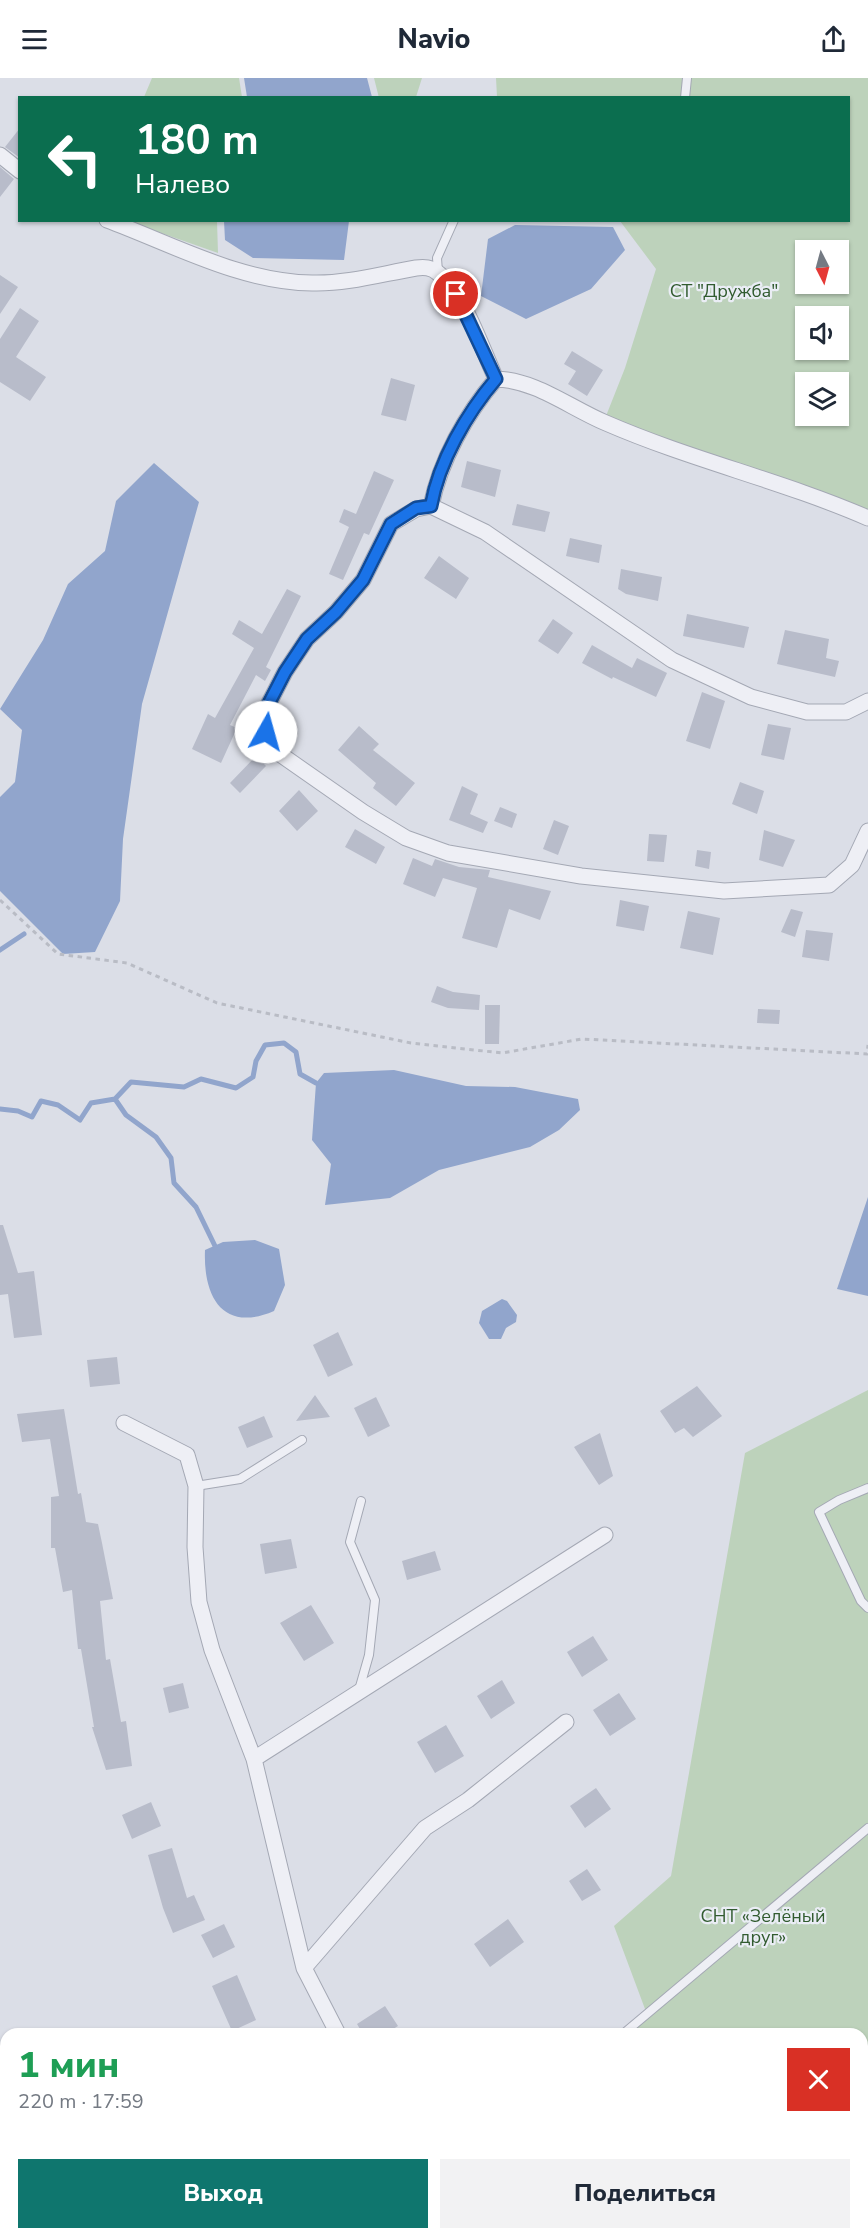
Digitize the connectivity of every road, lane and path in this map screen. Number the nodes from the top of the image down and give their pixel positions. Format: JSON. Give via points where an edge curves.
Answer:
{"nodes":[{"id":1,"x":687,"y":78,"type":"edge"},
{"id":2,"x":685,"y":96,"type":"edge"},
{"id":3,"x":0,"y":155,"type":"edge"},
{"id":4,"x":18,"y":169,"type":"edge"},
{"id":5,"x":112,"y":222,"type":"edge"},
{"id":6,"x":452,"y":222,"type":"edge"},
{"id":7,"x":438,"y":272,"type":"junction"},
{"id":8,"x":496,"y":379,"type":"junction"},
{"id":9,"x":431,"y":506,"type":"junction"},
{"id":10,"x":868,"y":518,"type":"edge"},
{"id":11,"x":868,"y":701,"type":"edge"},
{"id":12,"x":868,"y":832,"type":"edge"},
{"id":13,"x":0,"y":900,"type":"edge"},
{"id":14,"x":868,"y":1046,"type":"edge"},
{"id":15,"x":867,"y":1054,"type":"edge"},
{"id":16,"x":124,"y":1423,"type":"dead end"},
{"id":17,"x":302,"y":1440,"type":"dead end"},
{"id":18,"x":196,"y":1486,"type":"junction"},
{"id":19,"x":868,"y":1488,"type":"edge"},
{"id":20,"x":361,"y":1501,"type":"dead end"},
{"id":21,"x":604,"y":1535,"type":"dead end"},
{"id":22,"x":868,"y":1608,"type":"edge"},
{"id":23,"x":358,"y":1692,"type":"junction"},
{"id":24,"x":566,"y":1722,"type":"dead end"},
{"id":25,"x":254,"y":1759,"type":"junction"},
{"id":26,"x":868,"y":1828,"type":"edge"},
{"id":27,"x":304,"y":1968,"type":"junction"},
{"id":28,"x":335,"y":2028,"type":"edge"},
{"id":29,"x":630,"y":2028,"type":"edge"}],
"edges":[{"from":1,"to":2,"type":"lane"},
{"from":3,"to":4,"type":"street"},
{"from":5,"to":7,"type":"street","via":[[214,263],[291,282],[342,282],[428,267]]},
{"from":6,"to":7,"type":"lane","via":[[437,258]]},
{"from":7,"to":8,"type":"street","via":[[456,294]]},
{"from":8,"to":9,"type":"street","via":[[473,409],[436,481]]},
{"from":8,"to":10,"type":"street","via":[[512,379],[606,423]]},
{"from":9,"to":11,"type":"street","via":[[484,532],[672,660],[751,697],[807,712],[846,712]]},
{"from":9,"to":12,"type":"street","via":[[416,508],[391,524],[363,580],[307,639],[285,672],[267,714],[266,732],[277,752],[406,838],[448,853],[581,876],[724,891],[829,885],[852,865]]},
{"from":13,"to":15,"type":"path","via":[[58,954],[127,963],[217,1003],[411,1043],[502,1053],[582,1039]]},
{"from":14,"to":15,"type":"path"},
{"from":16,"to":18,"type":"street","via":[[187,1455]]},
{"from":17,"to":18,"type":"lane","via":[[240,1479]]},
{"from":18,"to":25,"type":"street","via":[[199,1602],[212,1650]]},
{"from":19,"to":22,"type":"lane","via":[[819,1512],[861,1601]]},
{"from":20,"to":23,"type":"lane","via":[[350,1542],[375,1600],[369,1655]]},
{"from":21,"to":23,"type":"street"},
{"from":23,"to":25,"type":"street"},
{"from":24,"to":27,"type":"street","via":[[468,1800],[425,1828]]},
{"from":25,"to":27,"type":"street"},
{"from":26,"to":29,"type":"lane"},
{"from":27,"to":28,"type":"street"}]}
